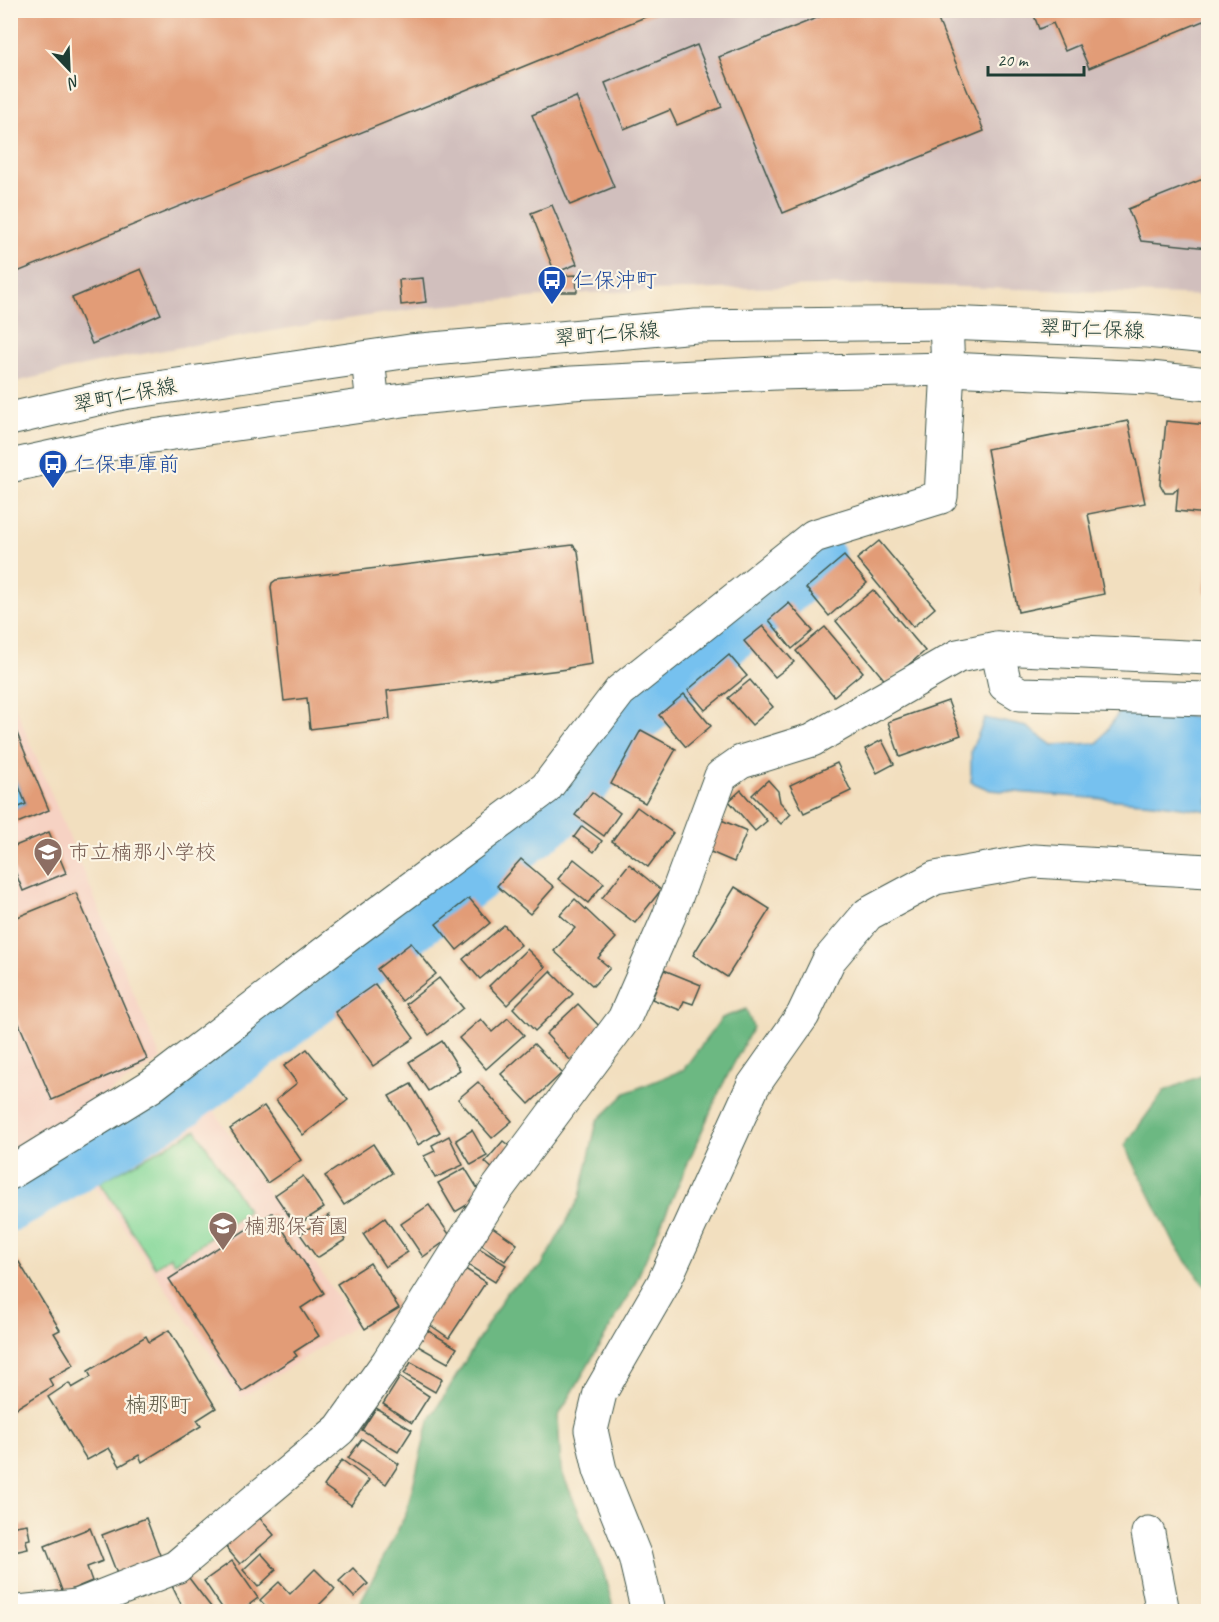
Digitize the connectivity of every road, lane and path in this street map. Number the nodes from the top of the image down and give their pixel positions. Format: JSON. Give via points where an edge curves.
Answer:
{"nodes":[{"id":1,"x":946,"y":323,"type":"junction"},
{"id":2,"x":1209,"y":337,"type":"edge"},
{"id":3,"x":368,"y":358,"type":"junction"},
{"id":4,"x":948,"y":369,"type":"junction"},
{"id":5,"x":1209,"y":384,"type":"edge"},
{"id":6,"x":373,"y":405,"type":"junction"},
{"id":7,"x":10,"y":419,"type":"edge"},
{"id":8,"x":10,"y":466,"type":"edge"},
{"id":9,"x":997,"y":648,"type":"junction"},
{"id":10,"x":1209,"y":658,"type":"edge"},
{"id":11,"x":1209,"y":699,"type":"edge"},
{"id":12,"x":1209,"y":871,"type":"edge"},
{"id":13,"x":10,"y":1173,"type":"edge"},
{"id":14,"x":1148,"y":1533,"type":"dead end"},
{"id":15,"x":18,"y":1611,"type":"edge"},
{"id":16,"x":648,"y":1611,"type":"edge"},
{"id":17,"x":1163,"y":1611,"type":"edge"}],
"edges":[{"from":1,"to":2,"type":"street","name":"翠町仁保線"},
{"from":1,"to":3,"type":"street","name":"翠町仁保線","via":[[696,326]]},
{"from":1,"to":4,"type":"street"},
{"from":3,"to":6,"type":"street"},
{"from":3,"to":7,"type":"street","name":"翠町仁保線","via":[[123,393]]},
{"from":4,"to":5,"type":"street"},
{"from":4,"to":6,"type":"street","via":[[572,383]]},
{"from":4,"to":13,"type":"street","via":[[941,497],[814,536],[620,691],[546,788],[151,1086]]},
{"from":6,"to":8,"type":"street","via":[[139,438]]},
{"from":9,"to":10,"type":"street"},
{"from":9,"to":11,"type":"street","via":[[1005,685],[1020,694]]},
{"from":9,"to":15,"type":"street","via":[[958,656],[812,740],[741,762],[721,776],[669,916],[624,1019],[497,1189],[388,1362],[340,1429],[176,1567],[77,1606]]},
{"from":12,"to":16,"type":"street","via":[[1034,861],[936,878],[868,914],[829,960],[804,1015],[753,1086],[663,1284],[600,1393],[591,1430],[600,1470],[635,1557]]},
{"from":14,"to":17,"type":"street"}]}
